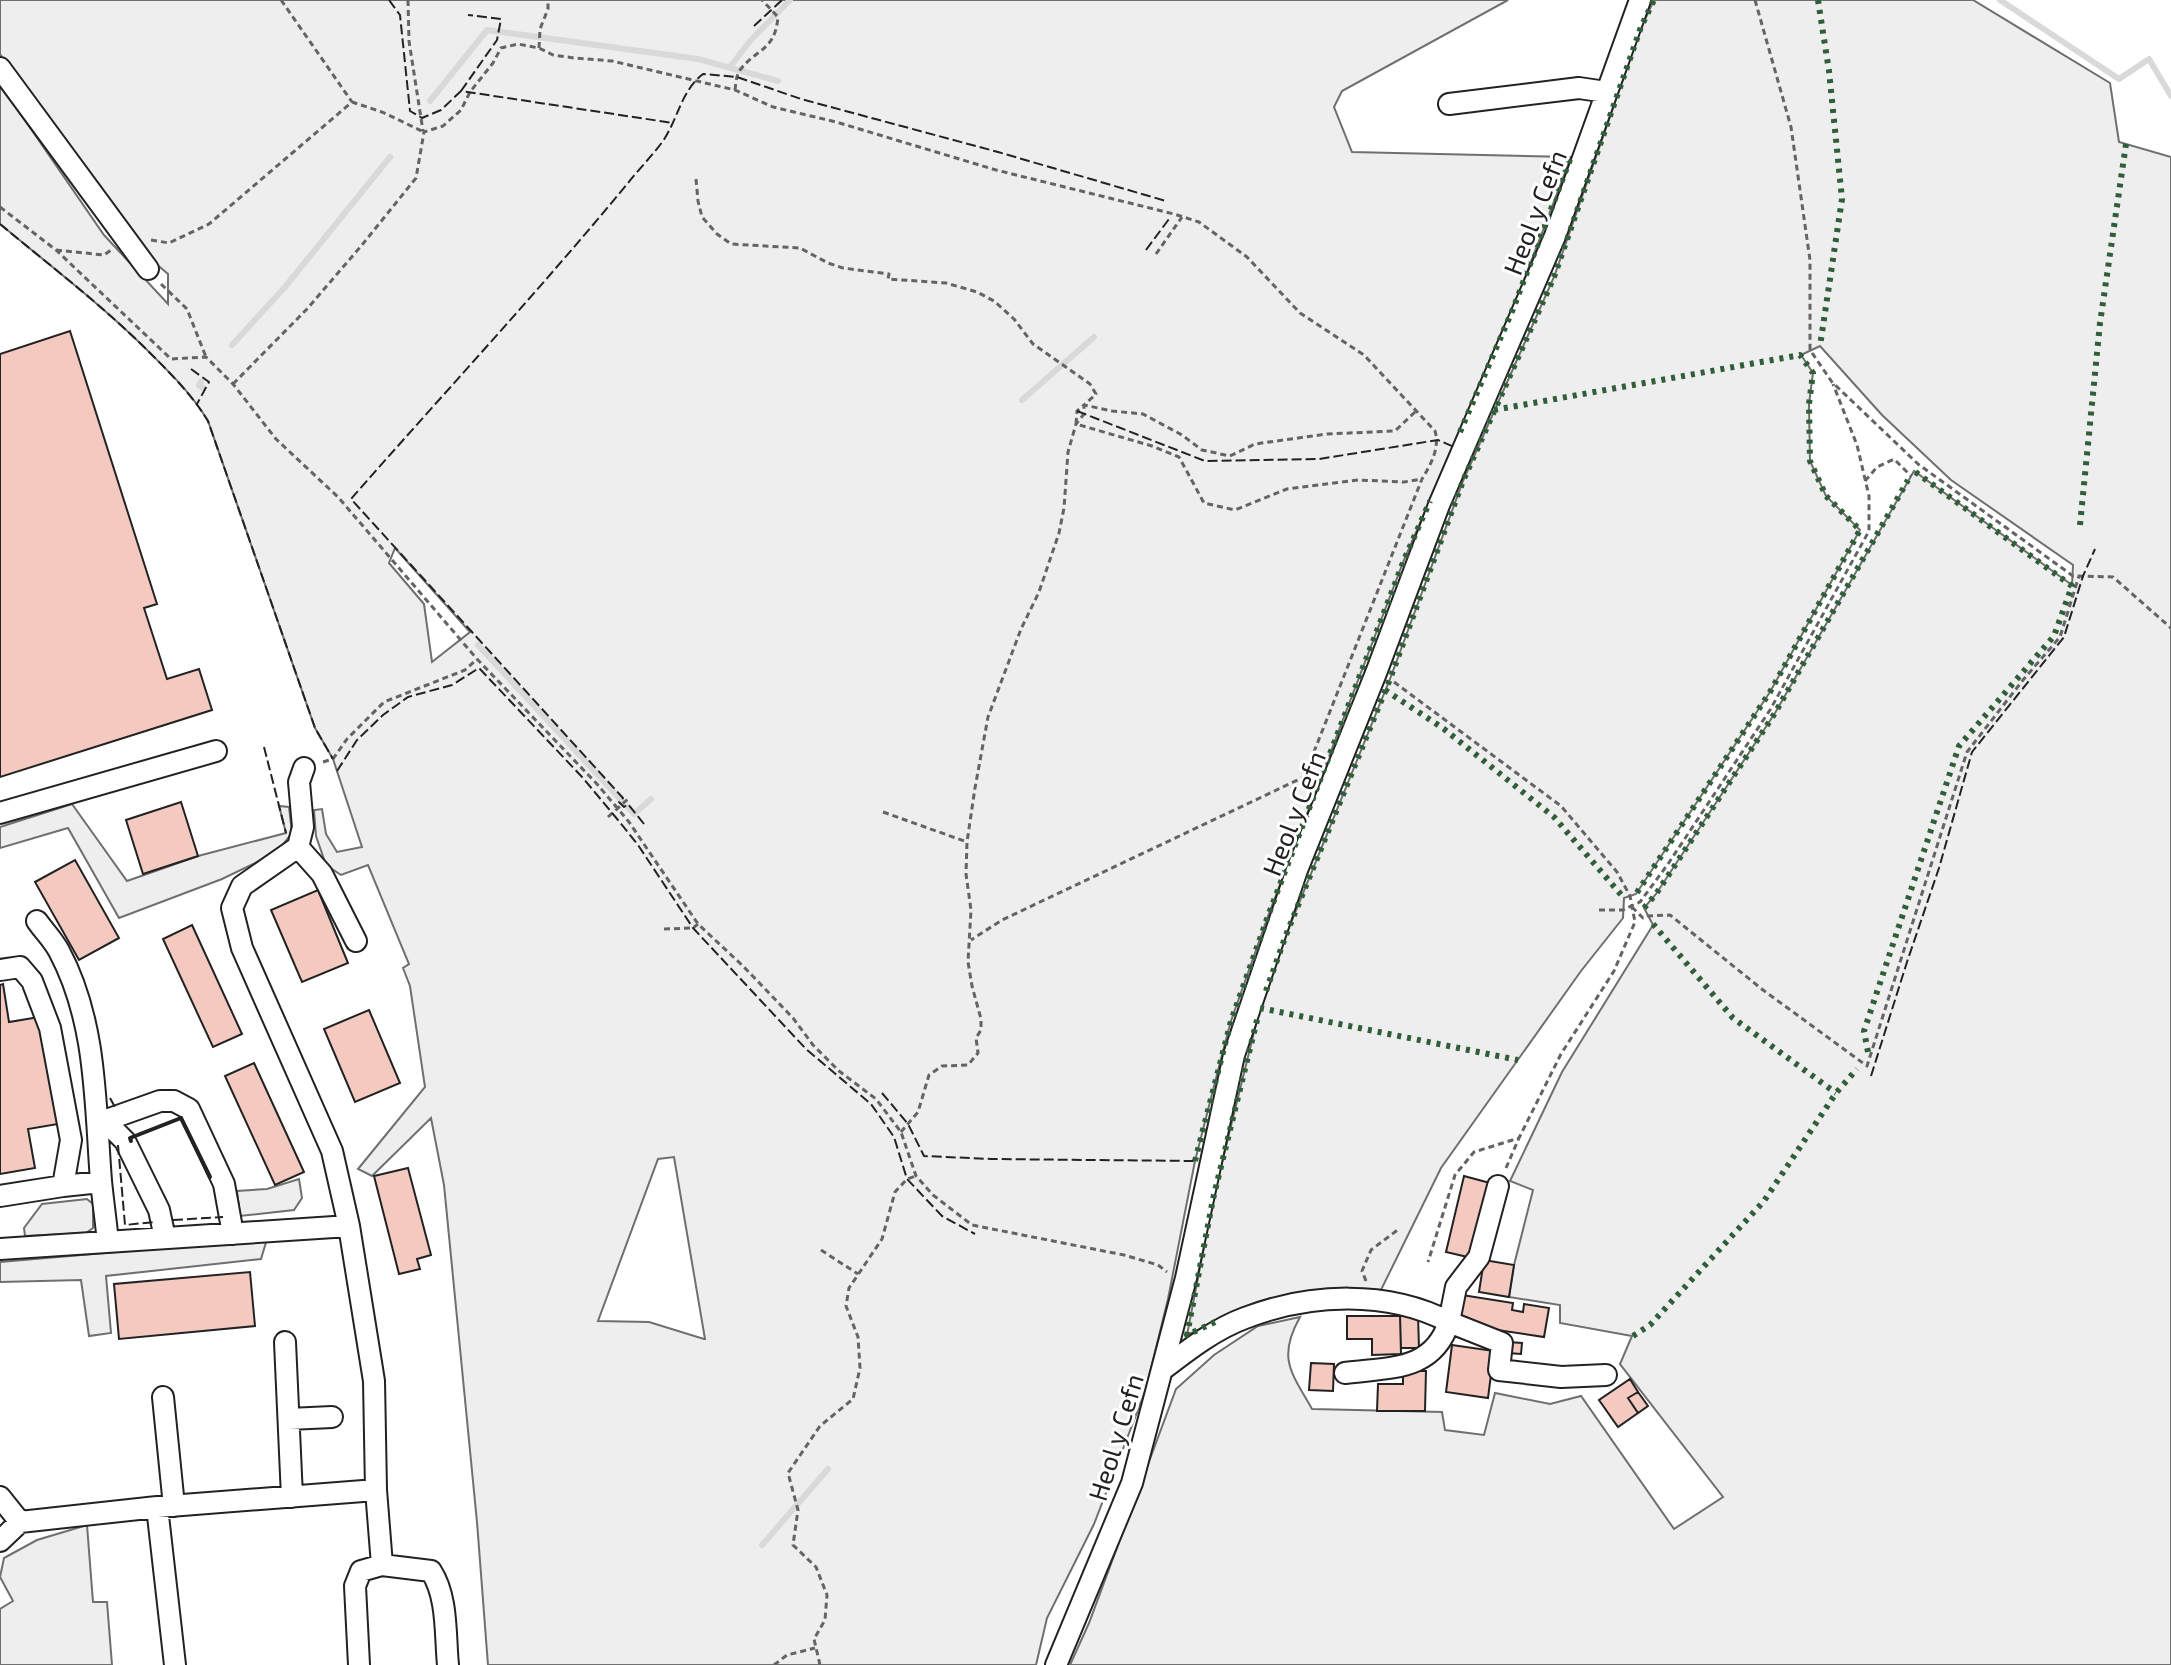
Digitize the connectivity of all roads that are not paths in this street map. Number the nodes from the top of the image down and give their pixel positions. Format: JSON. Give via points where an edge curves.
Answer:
{"nodes":[{"id":1,"x":1640,"y":0,"type":"edge"},
{"id":2,"x":0,"y":68,"type":"edge"},
{"id":3,"x":1606,"y":92,"type":"junction"},
{"id":4,"x":1449,"y":104,"type":"dead end"},
{"id":5,"x":148,"y":269,"type":"road end"},
{"id":6,"x":216,"y":751,"type":"dead end"},
{"id":7,"x":304,"y":768,"type":"road end"},
{"id":8,"x":0,"y":813,"type":"edge"},
{"id":9,"x":298,"y":847,"type":"junction"},
{"id":10,"x":37,"y":921,"type":"dead end"},
{"id":11,"x":356,"y":941,"type":"dead end"},
{"id":12,"x":0,"y":970,"type":"edge"},
{"id":13,"x":98,"y":1123,"type":"junction"},
{"id":14,"x":101,"y":1182,"type":"junction"},
{"id":15,"x":63,"y":1186,"type":"junction"},
{"id":16,"x":1498,"y":1186,"type":"road end"},
{"id":17,"x":0,"y":1196,"type":"edge"},
{"id":18,"x":349,"y":1226,"type":"junction"},
{"id":19,"x":233,"y":1234,"type":"junction"},
{"id":20,"x":165,"y":1238,"type":"junction"},
{"id":21,"x":108,"y":1242,"type":"junction"},
{"id":22,"x":0,"y":1249,"type":"edge"},
{"id":23,"x":1449,"y":1322,"type":"junction"},
{"id":24,"x":285,"y":1342,"type":"dead end"},
{"id":25,"x":1162,"y":1370,"type":"junction"},
{"id":26,"x":1345,"y":1373,"type":"dead end"},
{"id":27,"x":1606,"y":1375,"type":"dead end"},
{"id":28,"x":163,"y":1397,"type":"dead end"},
{"id":29,"x":332,"y":1417,"type":"dead end"},
{"id":30,"x":289,"y":1419,"type":"junction"},
{"id":31,"x":376,"y":1490,"type":"junction"},
{"id":32,"x":0,"y":1497,"type":"edge"},
{"id":33,"x":292,"y":1497,"type":"junction"},
{"id":34,"x":165,"y":1507,"type":"junction"},
{"id":35,"x":20,"y":1522,"type":"junction"},
{"id":36,"x":0,"y":1541,"type":"edge"},
{"id":37,"x":382,"y":1565,"type":"junction"},
{"id":38,"x":175,"y":1665,"type":"edge"},
{"id":39,"x":359,"y":1665,"type":"edge"},
{"id":40,"x":448,"y":1665,"type":"edge"},
{"id":41,"x":1056,"y":1665,"type":"edge"}],
"edges":[{"from":1,"to":3,"type":"street","name":"Heol y Cefn"},
{"from":2,"to":5,"type":"street"},
{"from":3,"to":4,"type":"street","via":[[1579,88]]},
{"from":3,"to":25,"type":"street","name":"Heol y Cefn","via":[[1555,236],[1439,505],[1297,870],[1234,1055]]},
{"from":6,"to":8,"type":"street"},
{"from":7,"to":9,"type":"street"},
{"from":9,"to":11,"type":"street","via":[[322,874]]},
{"from":9,"to":18,"type":"street","via":[[242,886],[232,908],[242,948],[332,1151]]},
{"from":10,"to":13,"type":"street","via":[[58,949],[77,994],[90,1040]]},
{"from":12,"to":15,"type":"street","via":[[20,967],[32,981],[50,1028],[71,1140]]},
{"from":13,"to":14,"type":"street"},
{"from":13,"to":19,"type":"street","via":[[160,1101],[189,1109],[224,1184]]},
{"from":13,"to":20,"type":"street","via":[[125,1141],[159,1210]]},
{"from":14,"to":15,"type":"street"},
{"from":14,"to":21,"type":"street"},
{"from":15,"to":17,"type":"street"},
{"from":16,"to":23,"type":"street","via":[[1479,1257],[1448,1284]]},
{"from":18,"to":19,"type":"street"},
{"from":18,"to":31,"type":"street","via":[[374,1381]]},
{"from":19,"to":20,"type":"street"},
{"from":20,"to":21,"type":"street"},
{"from":21,"to":22,"type":"street"},
{"from":23,"to":25,"type":"street","via":[[1383,1301],[1297,1304],[1244,1318]]},
{"from":23,"to":26,"type":"street","via":[[1437,1348],[1424,1358]]},
{"from":23,"to":27,"type":"street","via":[[1502,1343],[1499,1370],[1561,1377]]},
{"from":24,"to":30,"type":"street"},
{"from":25,"to":41,"type":"street","name":"Heol y Cefn","via":[[1132,1483]]},
{"from":28,"to":34,"type":"street"},
{"from":29,"to":30,"type":"street"},
{"from":30,"to":33,"type":"street"},
{"from":31,"to":33,"type":"street"},
{"from":31,"to":37,"type":"street"},
{"from":32,"to":35,"type":"street"},
{"from":33,"to":34,"type":"street"},
{"from":34,"to":35,"type":"street"},
{"from":34,"to":38,"type":"street"},
{"from":35,"to":36,"type":"street"},
{"from":37,"to":39,"type":"street","via":[[361,1571],[355,1586]]},
{"from":37,"to":40,"type":"street","via":[[431,1571],[437,1579]]}]}
